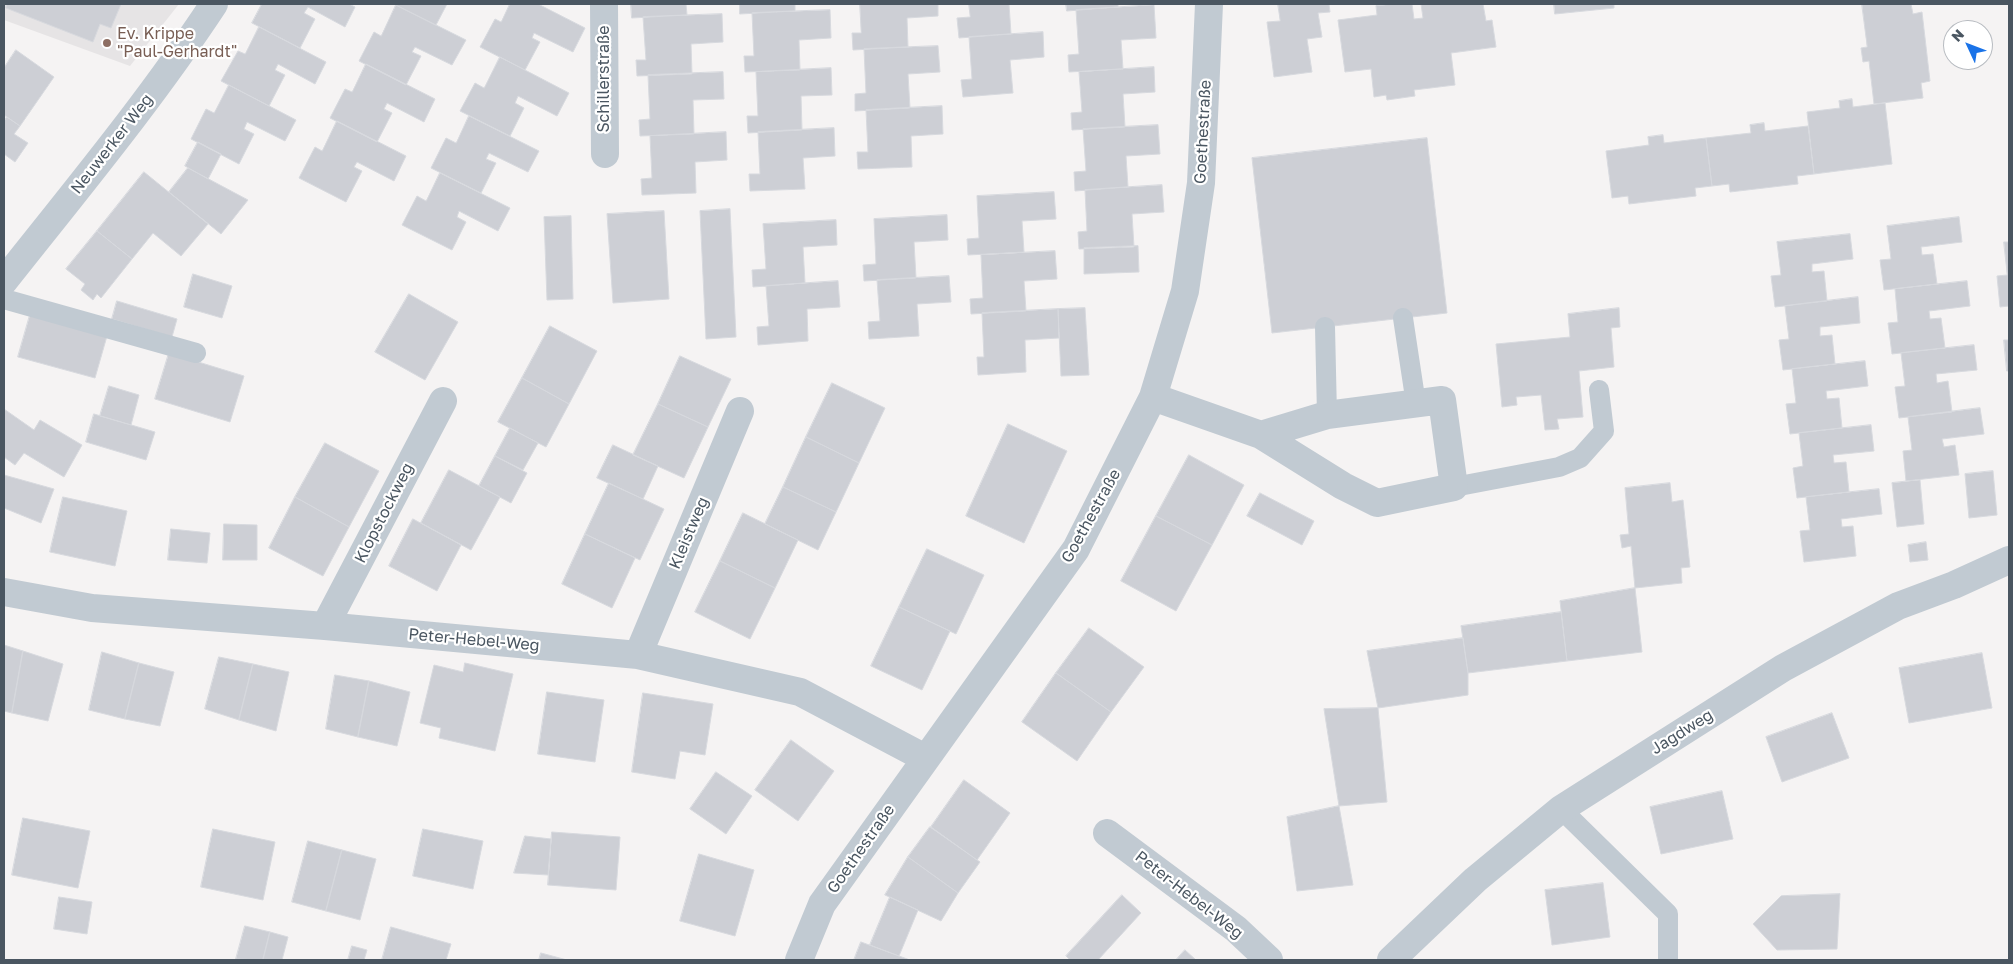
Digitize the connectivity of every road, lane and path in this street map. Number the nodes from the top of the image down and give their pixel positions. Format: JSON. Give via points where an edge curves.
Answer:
{"nodes":[{"id":1,"x":214,"y":4,"type":"edge"},
{"id":2,"x":604,"y":4,"type":"edge"},
{"id":3,"x":1209,"y":4,"type":"edge"},
{"id":4,"x":605,"y":154,"type":"dead end"},
{"id":5,"x":4,"y":280,"type":"edge"},
{"id":6,"x":4,"y":299,"type":"edge"},
{"id":7,"x":1403,"y":318,"type":"dead end"},
{"id":8,"x":1325,"y":327,"type":"dead end"},
{"id":9,"x":196,"y":353,"type":"dead end"},
{"id":10,"x":1599,"y":390,"type":"dead end"},
{"id":11,"x":1153,"y":397,"type":"junction"},
{"id":12,"x":443,"y":400,"type":"dead end"},
{"id":13,"x":1416,"y":404,"type":"junction"},
{"id":14,"x":740,"y":411,"type":"dead end"},
{"id":15,"x":1327,"y":415,"type":"junction"},
{"id":16,"x":1261,"y":435,"type":"junction"},
{"id":17,"x":1454,"y":488,"type":"junction"},
{"id":18,"x":2009,"y":560,"type":"edge"},
{"id":19,"x":4,"y":592,"type":"edge"},
{"id":20,"x":325,"y":626,"type":"junction"},
{"id":21,"x":638,"y":655,"type":"junction"},
{"id":22,"x":926,"y":758,"type":"junction"},
{"id":23,"x":1561,"y":809,"type":"junction"},
{"id":24,"x":1107,"y":832,"type":"dead end"},
{"id":25,"x":1668,"y":959,"type":"dead end"},
{"id":26,"x":799,"y":960,"type":"edge"},
{"id":27,"x":1270,"y":960,"type":"edge"},
{"id":28,"x":1391,"y":960,"type":"edge"}],
"edges":[{"from":1,"to":5,"type":"street","name":"Neuwerker Weg","via":[[129,123]]},
{"from":2,"to":4,"type":"street","name":"Schillerstraße"},
{"from":3,"to":11,"type":"street","name":"Goethestraße","via":[[1201,183],[1185,291]]},
{"from":6,"to":9,"type":"lane"},
{"from":7,"to":13,"type":"lane"},
{"from":8,"to":15,"type":"lane"},
{"from":10,"to":17,"type":"lane","via":[[1604,431],[1580,458],[1559,467]]},
{"from":11,"to":16,"type":"street"},
{"from":11,"to":22,"type":"street","name":"Goethestraße","via":[[1076,549]]},
{"from":12,"to":20,"type":"street","name":"Klopstockweg"},
{"from":13,"to":15,"type":"street"},
{"from":13,"to":17,"type":"street","via":[[1442,400]]},
{"from":14,"to":21,"type":"street","name":"Kleistweg"},
{"from":15,"to":16,"type":"street"},
{"from":16,"to":17,"type":"street","via":[[1343,486],[1377,503]]},
{"from":18,"to":23,"type":"street","name":"Jagdweg","via":[[1898,606],[1783,668]]},
{"from":19,"to":20,"type":"street","name":"Peter-Hebel-Weg","via":[[92,608]]},
{"from":20,"to":21,"type":"street","name":"Peter-Hebel-Weg"},
{"from":21,"to":22,"type":"street","name":"Peter-Hebel-Weg","via":[[800,692]]},
{"from":22,"to":26,"type":"street","name":"Goethestraße","via":[[822,904]]},
{"from":23,"to":25,"type":"lane","via":[[1668,914]]},
{"from":23,"to":28,"type":"street","name":"Jagdweg","via":[[1474,880]]},
{"from":24,"to":27,"type":"street","name":"Peter-Hebel-Weg","via":[[1236,930]]}]}
